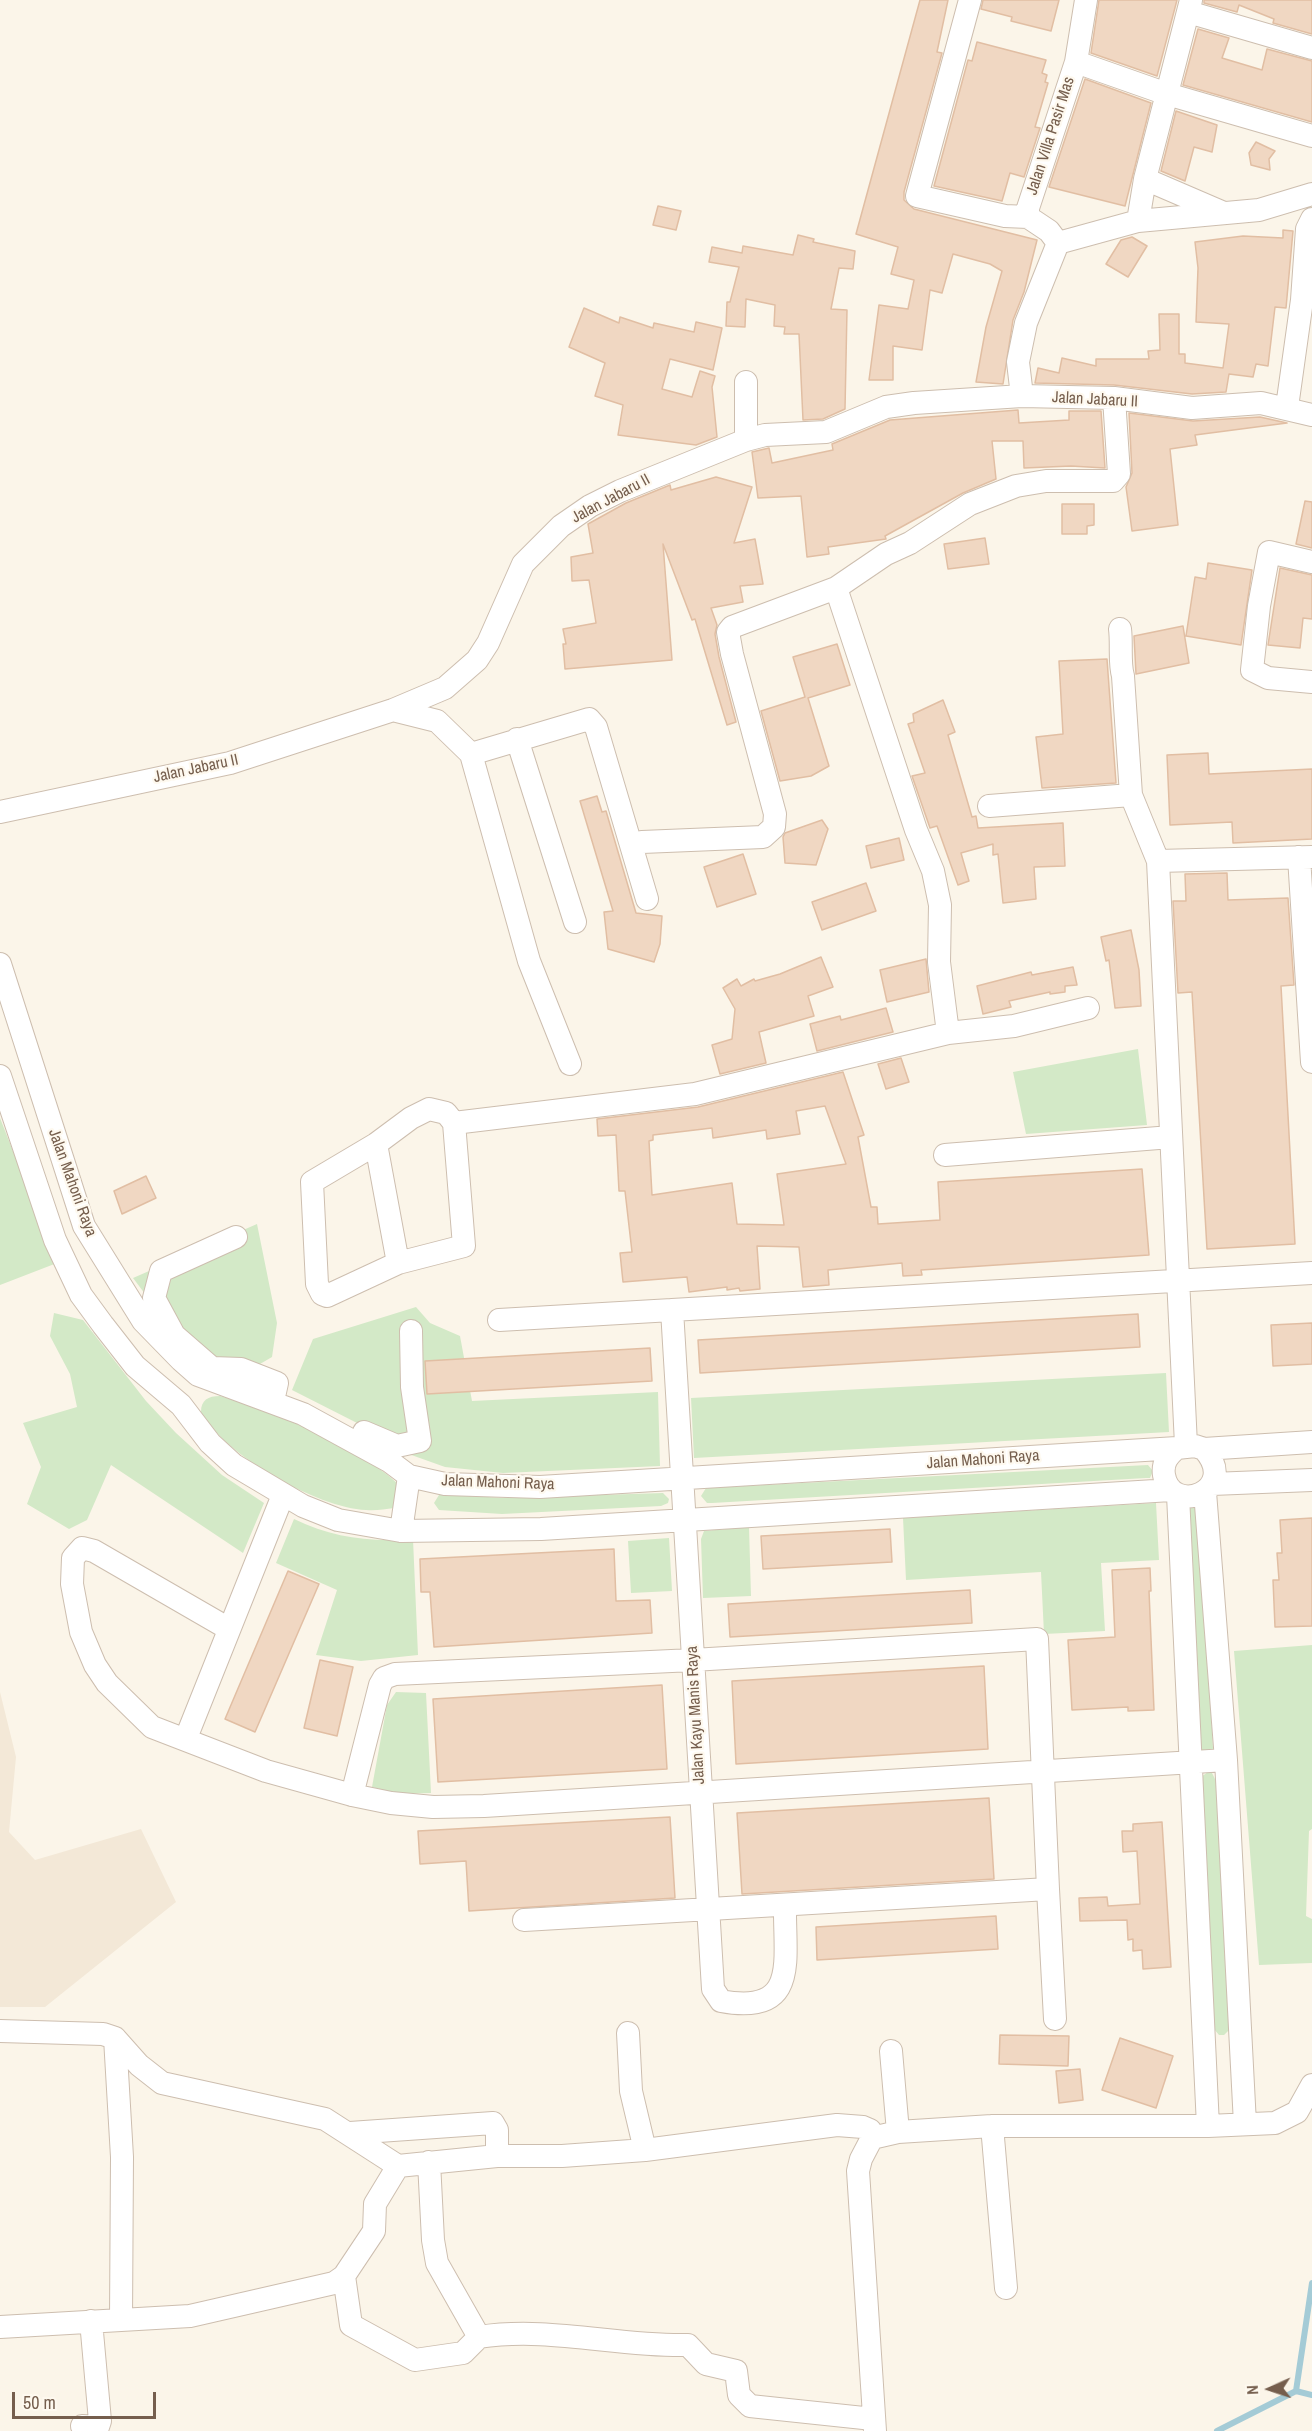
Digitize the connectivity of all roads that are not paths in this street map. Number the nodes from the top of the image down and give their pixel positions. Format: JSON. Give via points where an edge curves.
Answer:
{"nodes":[{"id":1,"x":970,"y":0,"type":"edge"},
{"id":2,"x":1086,"y":0,"type":"edge"},
{"id":3,"x":1190,"y":6,"type":"edge"},
{"id":4,"x":1312,"y":48,"type":"edge"},
{"id":5,"x":1076,"y":62,"type":"junction"},
{"id":6,"x":1167,"y":94,"type":"junction"},
{"id":7,"x":1312,"y":136,"type":"edge"},
{"id":8,"x":1145,"y":179,"type":"junction"},
{"id":9,"x":1312,"y":194,"type":"edge"},
{"id":10,"x":1226,"y":214,"type":"junction"},
{"id":11,"x":1028,"y":216,"type":"junction"},
{"id":12,"x":1312,"y":219,"type":"edge"},
{"id":13,"x":1138,"y":221,"type":"junction"},
{"id":14,"x":1058,"y":243,"type":"junction"},
{"id":15,"x":746,"y":382,"type":"dead end"},
{"id":16,"x":1022,"y":396,"type":"junction"},
{"id":17,"x":1114,"y":398,"type":"junction"},
{"id":18,"x":1287,"y":407,"type":"junction"},
{"id":19,"x":1312,"y":415,"type":"edge"},
{"id":20,"x":746,"y":440,"type":"junction"},
{"id":21,"x":1312,"y":562,"type":"edge"},
{"id":22,"x":836,"y":588,"type":"junction"},
{"id":23,"x":1120,"y":629,"type":"dead end"},
{"id":24,"x":1312,"y":682,"type":"edge"},
{"id":25,"x":393,"y":710,"type":"junction"},
{"id":26,"x":517,"y":740,"type":"junction"},
{"id":27,"x":471,"y":754,"type":"junction"},
{"id":28,"x":1131,"y":795,"type":"junction"},
{"id":29,"x":989,"y":806,"type":"dead end"},
{"id":30,"x":0,"y":812,"type":"edge"},
{"id":31,"x":642,"y":842,"type":"dead end"},
{"id":32,"x":1306,"y":857,"type":"edge"},
{"id":33,"x":1158,"y":861,"type":"junction"},
{"id":34,"x":647,"y":900,"type":"dead end"},
{"id":35,"x":575,"y":922,"type":"dead end"},
{"id":36,"x":0,"y":964,"type":"edge"},
{"id":37,"x":1088,"y":1008,"type":"dead end"},
{"id":38,"x":948,"y":1033,"type":"junction"},
{"id":39,"x":1312,"y":1062,"type":"edge"},
{"id":40,"x":570,"y":1064,"type":"dead end"},
{"id":41,"x":0,"y":1076,"type":"edge"},
{"id":42,"x":454,"y":1123,"type":"junction"},
{"id":43,"x":1172,"y":1137,"type":"junction"},
{"id":44,"x":376,"y":1144,"type":"junction"},
{"id":45,"x":945,"y":1155,"type":"dead end"},
{"id":46,"x":236,"y":1237,"type":"dead end"},
{"id":47,"x":398,"y":1263,"type":"junction"},
{"id":48,"x":1312,"y":1273,"type":"edge"},
{"id":49,"x":1179,"y":1281,"type":"junction"},
{"id":50,"x":672,"y":1310,"type":"junction"},
{"id":51,"x":499,"y":1320,"type":"dead end"},
{"id":52,"x":411,"y":1331,"type":"dead end"},
{"id":53,"x":198,"y":1375,"type":"junction"},
{"id":54,"x":275,"y":1392,"type":"junction"},
{"id":55,"x":181,"y":1405,"type":"junction"},
{"id":56,"x":1312,"y":1442,"type":"edge"},
{"id":57,"x":1189,"y":1447,"type":"junction"},
{"id":58,"x":409,"y":1476,"type":"junction"},
{"id":59,"x":682,"y":1479,"type":"junction"},
{"id":60,"x":1312,"y":1480,"type":"edge"},
{"id":61,"x":1209,"y":1488,"type":"junction"},
{"id":62,"x":1174,"y":1492,"type":"junction"},
{"id":63,"x":283,"y":1495,"type":"junction"},
{"id":64,"x":685,"y":1520,"type":"junction"},
{"id":65,"x":401,"y":1531,"type":"junction"},
{"id":66,"x":229,"y":1629,"type":"junction"},
{"id":67,"x":693,"y":1660,"type":"junction"},
{"id":68,"x":186,"y":1738,"type":"junction"},
{"id":69,"x":1226,"y":1760,"type":"junction"},
{"id":70,"x":1190,"y":1762,"type":"junction"},
{"id":71,"x":1042,"y":1773,"type":"junction"},
{"id":72,"x":700,"y":1793,"type":"junction"},
{"id":73,"x":352,"y":1795,"type":"junction"},
{"id":74,"x":1048,"y":1889,"type":"junction"},
{"id":75,"x":785,"y":1905,"type":"junction"},
{"id":76,"x":707,"y":1909,"type":"junction"},
{"id":77,"x":524,"y":1920,"type":"dead end"},
{"id":78,"x":1055,"y":2019,"type":"dead end"},
{"id":79,"x":0,"y":2031,"type":"edge"},
{"id":80,"x":628,"y":2033,"type":"dead end"},
{"id":81,"x":115,"y":2038,"type":"junction"},
{"id":82,"x":891,"y":2050,"type":"dead end"},
{"id":83,"x":1312,"y":2085,"type":"edge"},
{"id":84,"x":1245,"y":2124,"type":"junction"},
{"id":85,"x":993,"y":2126,"type":"junction"},
{"id":86,"x":1208,"y":2126,"type":"junction"},
{"id":87,"x":898,"y":2132,"type":"junction"},
{"id":88,"x":350,"y":2133,"type":"junction"},
{"id":89,"x":872,"y":2138,"type":"junction"},
{"id":90,"x":645,"y":2150,"type":"junction"},
{"id":91,"x":497,"y":2156,"type":"junction"},
{"id":92,"x":429,"y":2162,"type":"junction"},
{"id":93,"x":398,"y":2166,"type":"junction"},
{"id":94,"x":344,"y":2276,"type":"junction"},
{"id":95,"x":1006,"y":2288,"type":"dead end"},
{"id":96,"x":121,"y":2320,"type":"junction"},
{"id":97,"x":91,"y":2321,"type":"junction"},
{"id":98,"x":0,"y":2327,"type":"edge"},
{"id":99,"x":479,"y":2337,"type":"junction"},
{"id":100,"x":874,"y":2425,"type":"edge"},
{"id":101,"x":82,"y":2426,"type":"dead end"}],
"edges":[{"from":1,"to":11,"type":"street","via":[[917,196],[1005,216]]},
{"from":2,"to":5,"type":"street","name":"Jalan Villa Pasir Mas"},
{"from":3,"to":4,"type":"street"},
{"from":3,"to":6,"type":"street"},
{"from":5,"to":6,"type":"street"},
{"from":5,"to":11,"type":"street","name":"Jalan Villa Pasir Mas"},
{"from":6,"to":7,"type":"street"},
{"from":6,"to":8,"type":"street"},
{"from":8,"to":10,"type":"street"},
{"from":8,"to":13,"type":"street"},
{"from":9,"to":10,"type":"street","via":[[1259,210]]},
{"from":10,"to":13,"type":"street"},
{"from":11,"to":14,"type":"street","name":"Jalan Villa Pasir Mas"},
{"from":12,"to":18,"type":"street","via":[[1307,229]]},
{"from":13,"to":14,"type":"street"},
{"from":14,"to":16,"type":"street","via":[[1026,323],[1018,363]]},
{"from":15,"to":20,"type":"street"},
{"from":16,"to":17,"type":"street","name":"Jalan Jabaru II"},
{"from":16,"to":20,"type":"street","name":"Jalan Jabaru II","via":[[886,407],[826,432],[765,435]]},
{"from":17,"to":18,"type":"street","name":"Jalan Jabaru II","via":[[1192,408],[1250,404]]},
{"from":17,"to":22,"type":"street","via":[[1119,474],[1113,481],[1046,481],[1016,486],[970,504]]},
{"from":18,"to":19,"type":"street","name":"Jalan Jabaru II"},
{"from":20,"to":25,"type":"street","name":"Jalan Jabaru II","via":[[620,491],[561,526],[523,564],[477,660],[445,688]]},
{"from":21,"to":24,"type":"street","via":[[1269,552],[1252,670],[1268,678]]},
{"from":22,"to":31,"type":"street","via":[[749,619],[728,632],[775,814],[774,827],[763,837]]},
{"from":22,"to":38,"type":"street","via":[[933,871],[940,905],[939,962]]},
{"from":23,"to":28,"type":"street"},
{"from":25,"to":27,"type":"street","via":[[437,721]]},
{"from":25,"to":30,"type":"street","name":"Jalan Jabaru II","via":[[230,763]]},
{"from":26,"to":27,"type":"street"},
{"from":26,"to":34,"type":"street","via":[[589,719],[596,727]]},
{"from":26,"to":35,"type":"street"},
{"from":27,"to":40,"type":"street","via":[[529,961]]},
{"from":28,"to":29,"type":"street"},
{"from":28,"to":33,"type":"street"},
{"from":32,"to":33,"type":"street"},
{"from":32,"to":39,"type":"street"},
{"from":33,"to":43,"type":"street"},
{"from":36,"to":53,"type":"street","name":"Jalan Mahoni Raya","via":[[84,1226],[143,1321]]},
{"from":37,"to":38,"type":"street","via":[[1014,1026]]},
{"from":38,"to":42,"type":"street","via":[[695,1094]]},
{"from":41,"to":55,"type":"street","name":"Jalan Mahoni Raya","via":[[39,1198],[81,1294],[135,1366]]},
{"from":42,"to":44,"type":"street","via":[[446,1113],[429,1109]]},
{"from":42,"to":47,"type":"street","via":[[464,1246]]},
{"from":43,"to":45,"type":"street"},
{"from":43,"to":49,"type":"street"},
{"from":44,"to":47,"type":"street"},
{"from":44,"to":47,"type":"street","via":[[312,1182],[319,1290],[327,1296]]},
{"from":46,"to":54,"type":"street","via":[[161,1270],[154,1298],[174,1335],[212,1368],[241,1369]]},
{"from":48,"to":49,"type":"street"},
{"from":49,"to":50,"type":"street"},
{"from":49,"to":57,"type":"street"},
{"from":50,"to":51,"type":"street"},
{"from":50,"to":59,"type":"street","name":"Jalan Kayu Manis Raya"},
{"from":52,"to":54,"type":"street","via":[[412,1387],[420,1441],[397,1446]]},
{"from":53,"to":54,"type":"street","name":"Jalan Mahoni Raya"},
{"from":53,"to":55,"type":"street"},
{"from":54,"to":58,"type":"street","name":"Jalan Mahoni Raya"},
{"from":55,"to":63,"type":"street","name":"Jalan Mahoni Raya","via":[[210,1443],[234,1465]]},
{"from":56,"to":57,"type":"street","name":"Jalan Mahoni Raya"},
{"from":57,"to":59,"type":"street","name":"Jalan Mahoni Raya"},
{"from":57,"to":61,"type":"street","via":[[1214,1465]]},
{"from":57,"to":62,"type":"street","via":[[1165,1462],[1163,1472]]},
{"from":58,"to":59,"type":"street","name":"Jalan Mahoni Raya","via":[[445,1484],[540,1486]]},
{"from":58,"to":65,"type":"street"},
{"from":59,"to":64,"type":"street","name":"Jalan Kayu Manis Raya"},
{"from":60,"to":61,"type":"street"},
{"from":61,"to":62,"type":"street","via":[[1192,1497]]},
{"from":61,"to":69,"type":"street"},
{"from":62,"to":64,"type":"street","name":"Jalan Mahoni Raya"},
{"from":62,"to":70,"type":"street"},
{"from":63,"to":65,"type":"street","name":"Jalan Mahoni Raya","via":[[338,1520]]},
{"from":63,"to":66,"type":"street"},
{"from":64,"to":65,"type":"street","name":"Jalan Mahoni Raya","via":[[542,1529]]},
{"from":64,"to":67,"type":"street","name":"Jalan Kayu Manis Raya"},
{"from":66,"to":68,"type":"street"},
{"from":66,"to":68,"type":"street","via":[[94,1551],[82,1548],[73,1558],[75,1609],[95,1665],[119,1698],[152,1727]]},
{"from":67,"to":71,"type":"street","via":[[1037,1640]]},
{"from":67,"to":72,"type":"street","name":"Jalan Kayu Manis Raya"},
{"from":67,"to":73,"type":"street","via":[[395,1674],[384,1678]]},
{"from":68,"to":73,"type":"street","via":[[255,1768]]},
{"from":69,"to":70,"type":"street"},
{"from":69,"to":84,"type":"street"},
{"from":70,"to":71,"type":"street"},
{"from":70,"to":86,"type":"street"},
{"from":71,"to":72,"type":"street"},
{"from":71,"to":74,"type":"street"},
{"from":72,"to":73,"type":"street","via":[[433,1807]]},
{"from":72,"to":76,"type":"street","name":"Jalan Kayu Manis Raya"},
{"from":74,"to":75,"type":"street"},
{"from":74,"to":78,"type":"street"},
{"from":75,"to":76,"type":"street"},
{"from":75,"to":76,"type":"street","name":"Jalan Kayu Manis Raya","via":[[783,1980],[777,1994],[764,2001],[734,2003],[721,2001],[713,1989]]},
{"from":76,"to":77,"type":"street"},
{"from":79,"to":81,"type":"street","via":[[103,2034]]},
{"from":80,"to":90,"type":"street","via":[[631,2091]]},
{"from":81,"to":88,"type":"street","via":[[162,2083],[325,2119]]},
{"from":81,"to":96,"type":"street","via":[[122,2157]]},
{"from":82,"to":87,"type":"street"},
{"from":83,"to":84,"type":"street","via":[[1304,2104],[1287,2119]]},
{"from":84,"to":86,"type":"street"},
{"from":85,"to":86,"type":"street"},
{"from":85,"to":87,"type":"street"},
{"from":85,"to":95,"type":"street"},
{"from":87,"to":89,"type":"street"},
{"from":88,"to":91,"type":"street","via":[[493,2123],[497,2130]]},
{"from":88,"to":93,"type":"street","via":[[361,2145]]},
{"from":89,"to":90,"type":"street","via":[[870,2130],[863,2127],[837,2125]]},
{"from":89,"to":100,"type":"street","via":[[858,2171]]},
{"from":90,"to":91,"type":"street"},
{"from":91,"to":92,"type":"street"},
{"from":92,"to":93,"type":"street"},
{"from":92,"to":99,"type":"street","via":[[437,2263]]},
{"from":93,"to":94,"type":"street","via":[[375,2204],[374,2231]]},
{"from":94,"to":96,"type":"street","via":[[334,2283],[218,2311]]},
{"from":94,"to":99,"type":"street","via":[[351,2325],[415,2360],[463,2353]]},
{"from":96,"to":97,"type":"street"},
{"from":97,"to":98,"type":"street"},
{"from":97,"to":101,"type":"street","via":[[100,2421],[98,2427]]},
{"from":99,"to":100,"type":"street","via":[[510,2332],[594,2337],[654,2346],[688,2345],[706,2364],[736,2371],[739,2395],[750,2406]]}]}
